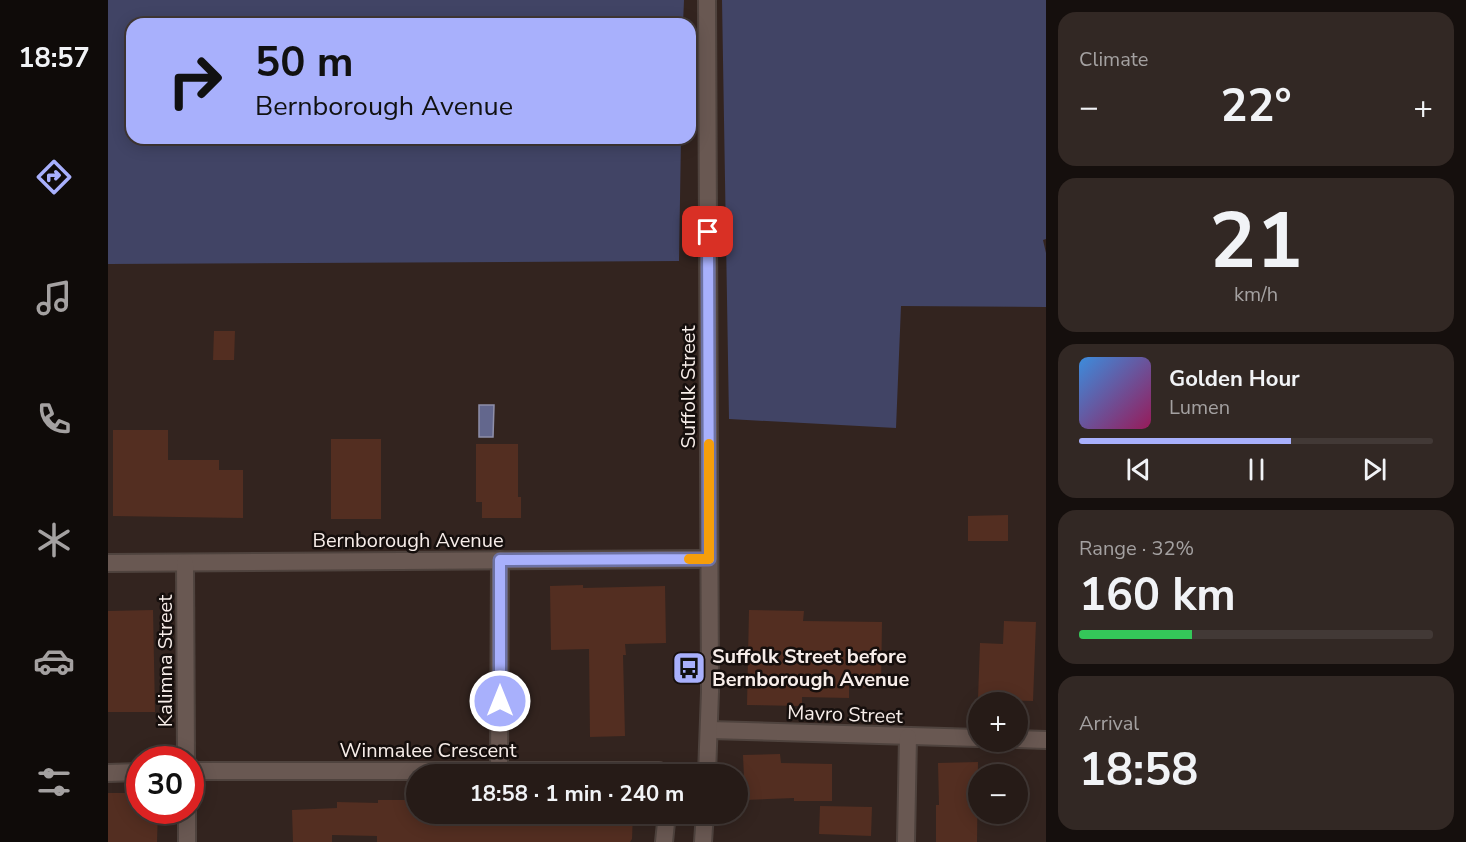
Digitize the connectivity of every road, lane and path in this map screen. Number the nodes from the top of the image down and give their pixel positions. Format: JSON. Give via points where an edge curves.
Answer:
{"nodes":[{"id":1,"x":707,"y":0,"type":"edge"},
{"id":2,"x":709,"y":559,"type":"junction"},
{"id":3,"x":500,"y":560,"type":"junction"},
{"id":4,"x":108,"y":563,"type":"edge"},
{"id":5,"x":185,"y":563,"type":"junction"},
{"id":6,"x":710,"y":729,"type":"junction"},
{"id":7,"x":908,"y":737,"type":"junction"},
{"id":8,"x":968,"y":738,"type":"edge"},
{"id":9,"x":1028,"y":739,"type":"edge"},
{"id":10,"x":1046,"y":740,"type":"edge"},
{"id":11,"x":186,"y":746,"type":"edge"},
{"id":12,"x":500,"y":764,"type":"edge"},
{"id":13,"x":708,"y":764,"type":"edge"},
{"id":14,"x":204,"y":771,"type":"edge"},
{"id":15,"x":406,"y":771,"type":"edge"},
{"id":16,"x":126,"y":772,"type":"edge"},
{"id":17,"x":108,"y":773,"type":"edge"},
{"id":18,"x":187,"y":824,"type":"edge"},
{"id":19,"x":666,"y":824,"type":"edge"},
{"id":20,"x":704,"y":824,"type":"edge"},
{"id":21,"x":187,"y":842,"type":"edge"},
{"id":22,"x":664,"y":842,"type":"edge"},
{"id":23,"x":703,"y":842,"type":"edge"},
{"id":24,"x":906,"y":842,"type":"edge"}],
"edges":[{"from":1,"to":2,"type":"street","name":"Suffolk Street"},
{"from":2,"to":3,"type":"street","name":"Bernborough Avenue"},
{"from":2,"to":6,"type":"street","name":"Suffolk Street"},
{"from":3,"to":5,"type":"street","name":"Bernborough Avenue"},
{"from":3,"to":12,"type":"street"},
{"from":4,"to":5,"type":"street","name":"Bernborough Avenue"},
{"from":5,"to":11,"type":"street","name":"Kalimna Street"},
{"from":6,"to":7,"type":"street","name":"Mavro Street"},
{"from":6,"to":13,"type":"street","name":"Suffolk Street"},
{"from":7,"to":8,"type":"street","name":"Mavro Street"},
{"from":7,"to":24,"type":"street"},
{"from":9,"to":10,"type":"street"},
{"from":14,"to":15,"type":"street","name":"Winmalee Crescent"},
{"from":16,"to":17,"type":"street"},
{"from":18,"to":21,"type":"street"},
{"from":19,"to":22,"type":"street"},
{"from":20,"to":23,"type":"street"}]}
